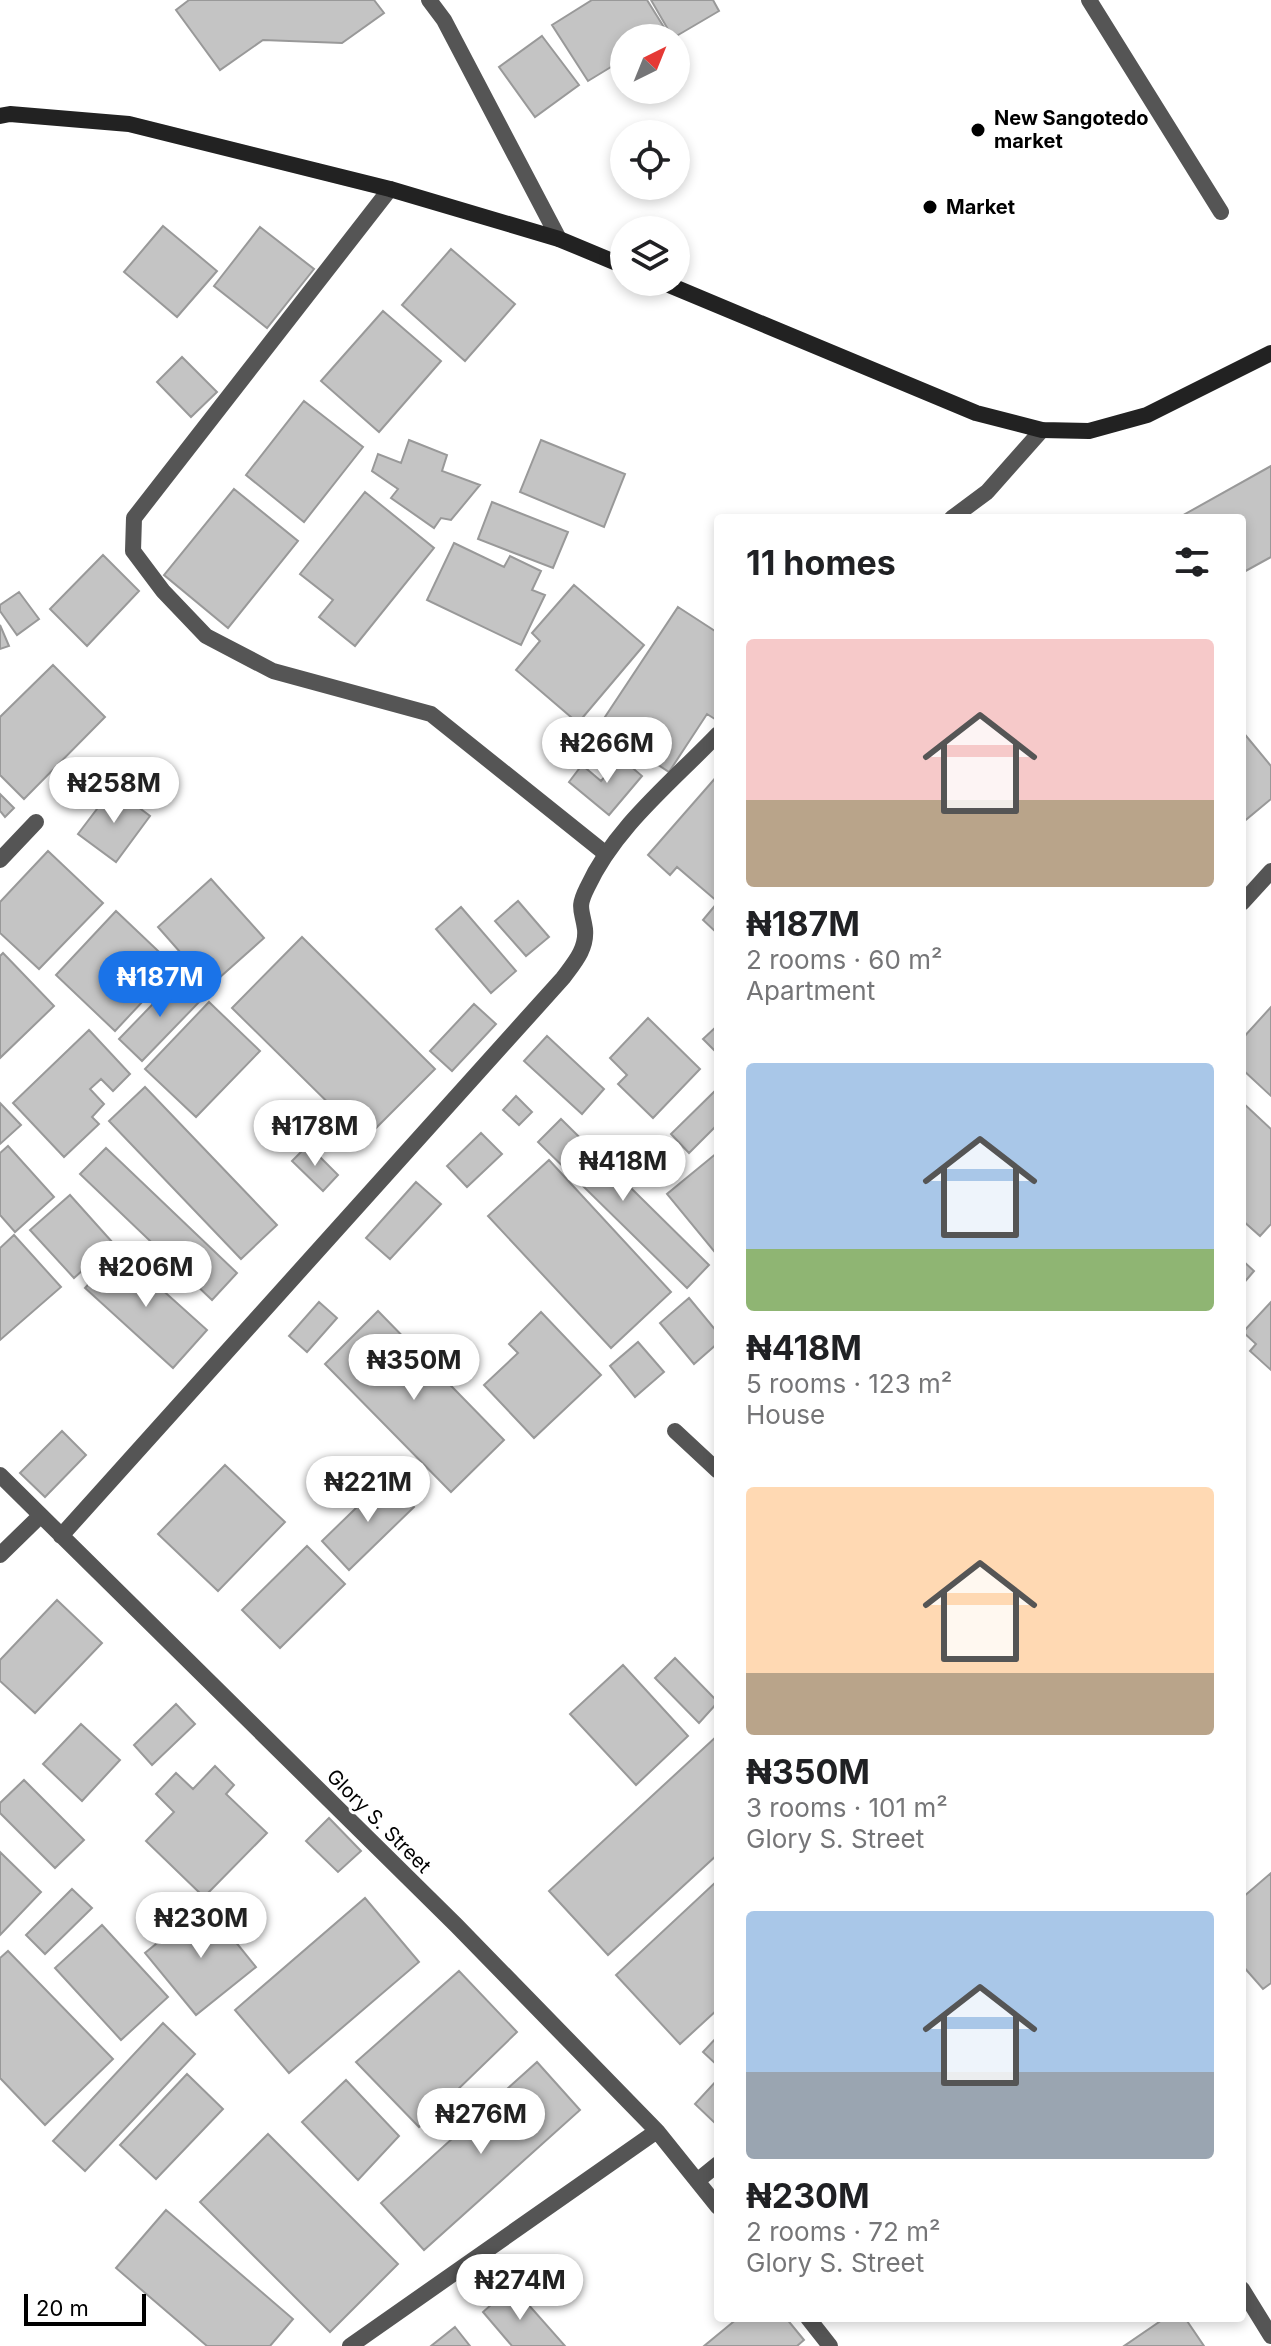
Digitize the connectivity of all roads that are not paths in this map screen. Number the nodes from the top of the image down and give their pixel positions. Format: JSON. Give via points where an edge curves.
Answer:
{"nodes":[{"id":1,"x":429,"y":0,"type":"edge"},
{"id":2,"x":1089,"y":0,"type":"edge"},
{"id":3,"x":0,"y":116,"type":"edge"},
{"id":4,"x":390,"y":189,"type":"junction"},
{"id":5,"x":1221,"y":212,"type":"dead end"},
{"id":6,"x":559,"y":239,"type":"junction"},
{"id":7,"x":610,"y":260,"type":"edge"},
{"id":8,"x":690,"y":294,"type":"edge"},
{"id":9,"x":1271,"y":353,"type":"edge"},
{"id":10,"x":1042,"y":430,"type":"junction"},
{"id":11,"x":957,"y":514,"type":"edge"},
{"id":12,"x":714,"y":738,"type":"edge"},
{"id":13,"x":36,"y":822,"type":"dead end"},
{"id":14,"x":606,"y":854,"type":"junction"},
{"id":15,"x":0,"y":860,"type":"edge"},
{"id":16,"x":1271,"y":871,"type":"edge"},
{"id":17,"x":1246,"y":899,"type":"edge"},
{"id":18,"x":675,"y":1431,"type":"dead end"},
{"id":19,"x":714,"y":1467,"type":"edge"},
{"id":20,"x":0,"y":1475,"type":"edge"},
{"id":21,"x":40,"y":1516,"type":"junction"},
{"id":22,"x":61,"y":1536,"type":"junction"},
{"id":23,"x":0,"y":1555,"type":"edge"},
{"id":24,"x":657,"y":2131,"type":"junction"},
{"id":25,"x":714,"y":2167,"type":"edge"},
{"id":26,"x":697,"y":2181,"type":"junction"},
{"id":27,"x":714,"y":2202,"type":"edge"},
{"id":28,"x":1246,"y":2295,"type":"edge"},
{"id":29,"x":811,"y":2322,"type":"edge"},
{"id":30,"x":1271,"y":2336,"type":"edge"},
{"id":31,"x":350,"y":2346,"type":"edge"},
{"id":32,"x":830,"y":2346,"type":"edge"}],
"edges":[{"from":1,"to":6,"type":"street"},
{"from":2,"to":5,"type":"street"},
{"from":3,"to":4,"type":"street","via":[[129,124]]},
{"from":4,"to":6,"type":"street"},
{"from":4,"to":14,"type":"street","via":[[134,518],[133,551],[206,636],[273,671],[431,714]]},
{"from":6,"to":7,"type":"street"},
{"from":8,"to":10,"type":"street","via":[[976,413]]},
{"from":9,"to":10,"type":"street","via":[[1147,415],[1089,431]]},
{"from":10,"to":11,"type":"street","via":[[987,492]]},
{"from":12,"to":14,"type":"street"},
{"from":13,"to":15,"type":"street"},
{"from":14,"to":22,"type":"street","via":[[579,909],[585,931],[581,954],[563,978]]},
{"from":16,"to":17,"type":"street"},
{"from":18,"to":19,"type":"street"},
{"from":20,"to":21,"type":"street","name":"Glory S. Street"},
{"from":21,"to":22,"type":"street","name":"Glory S. Street"},
{"from":21,"to":23,"type":"street"},
{"from":22,"to":24,"type":"street","name":"Glory S. Street"},
{"from":24,"to":26,"type":"street","name":"Glory S. Street"},
{"from":24,"to":31,"type":"street"},
{"from":25,"to":26,"type":"street"},
{"from":26,"to":27,"type":"street","name":"Glory S. Street"},
{"from":28,"to":30,"type":"street"},
{"from":29,"to":32,"type":"street"}]}
